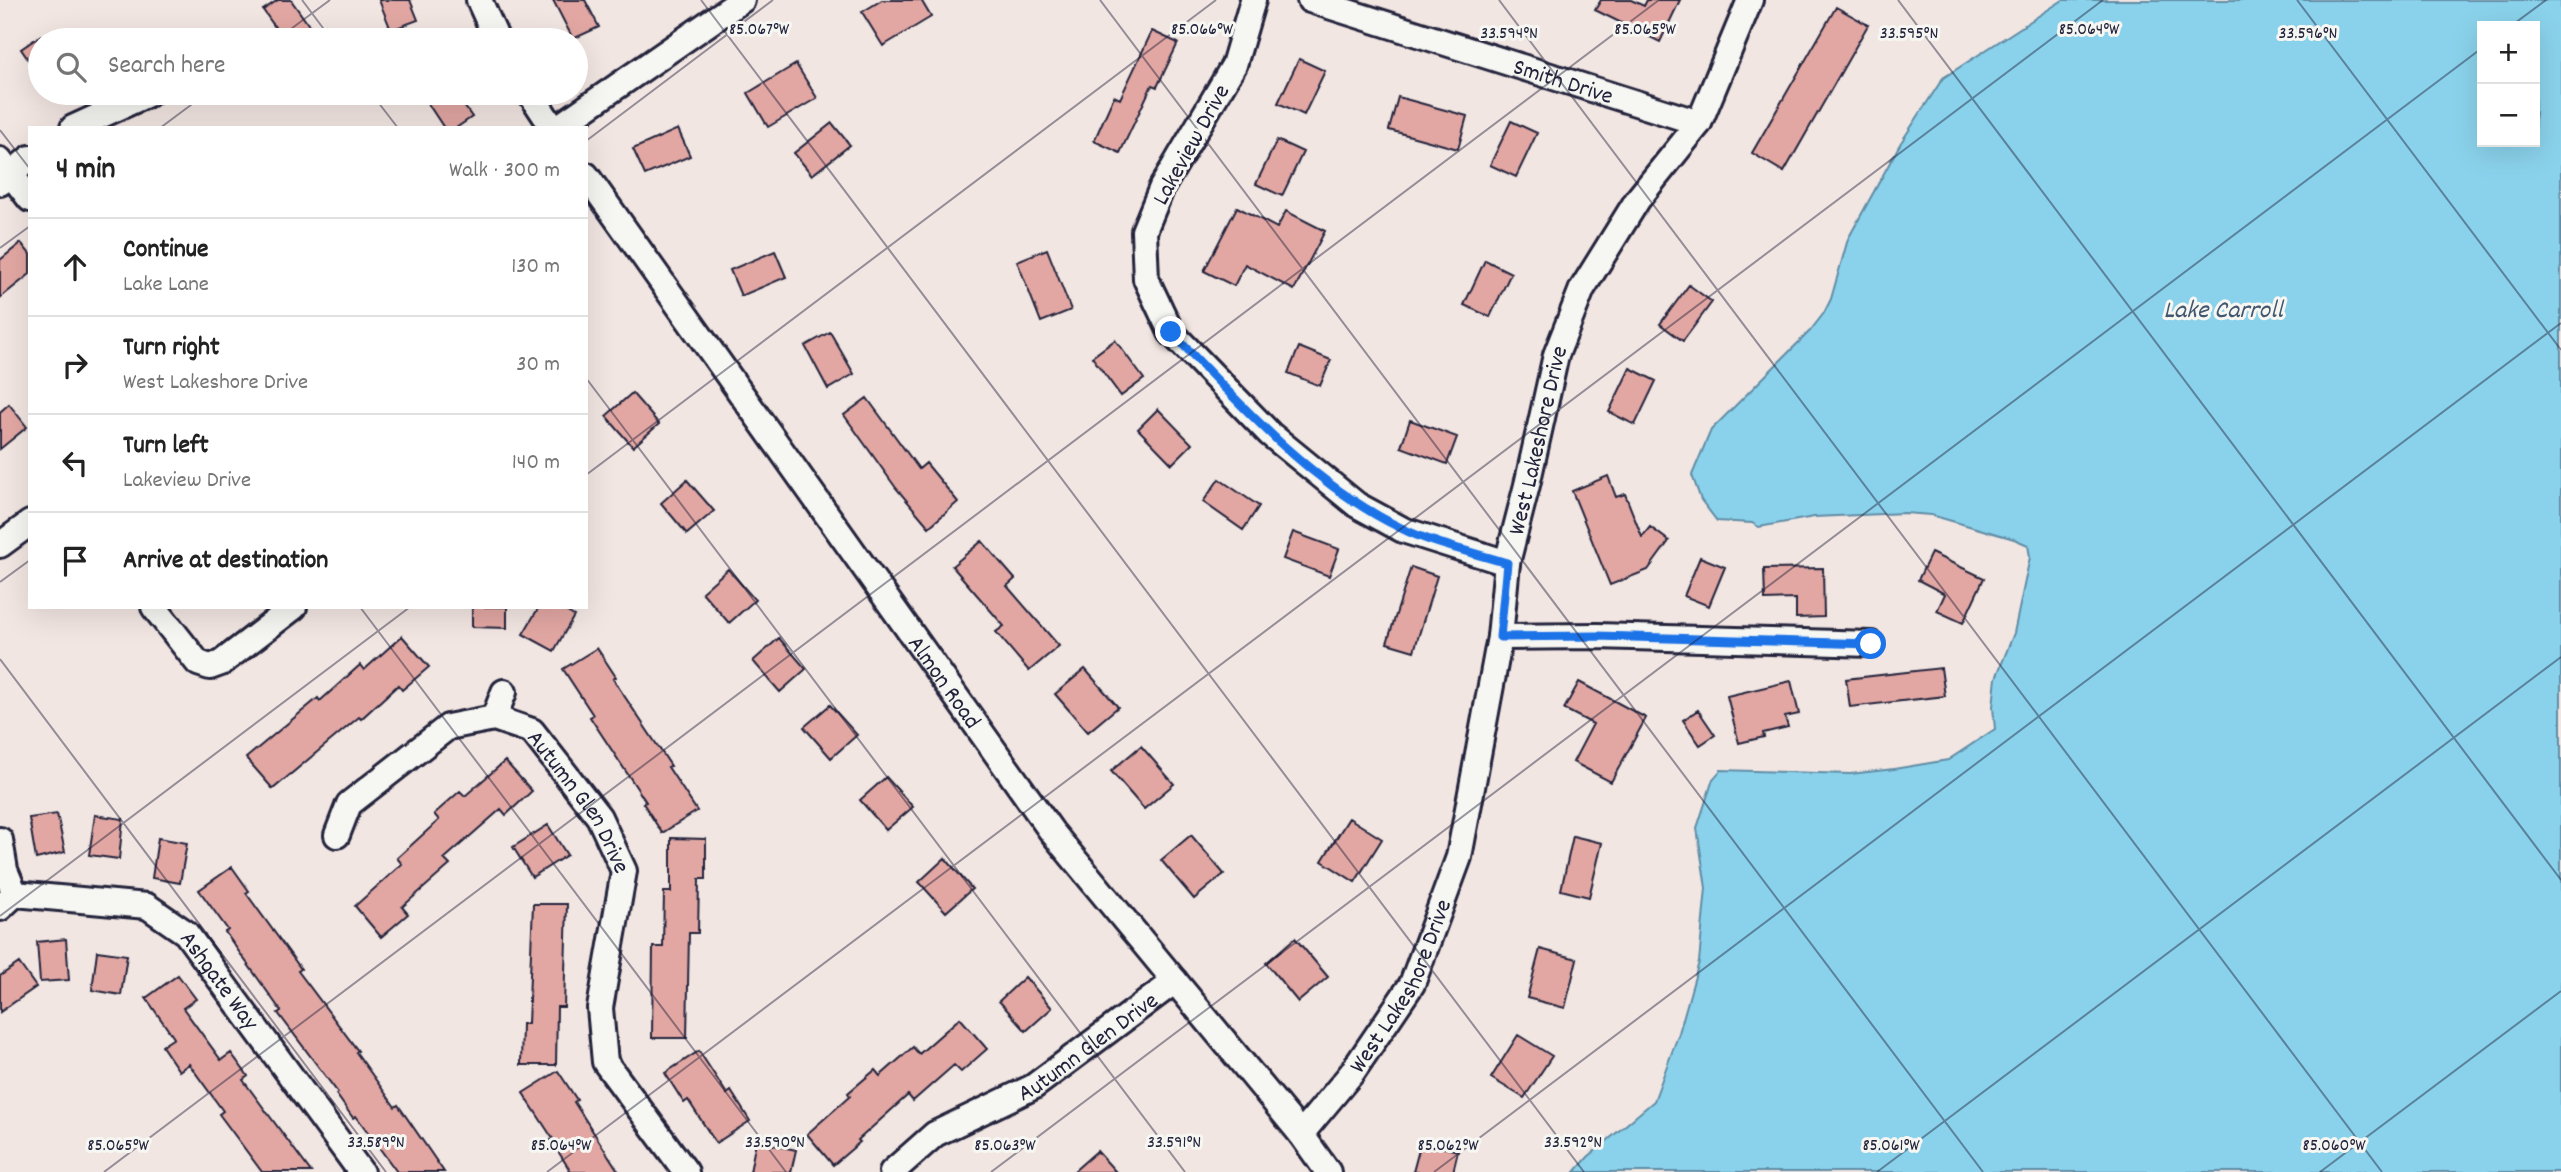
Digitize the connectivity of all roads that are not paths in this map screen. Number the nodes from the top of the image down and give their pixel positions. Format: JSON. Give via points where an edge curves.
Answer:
{"nodes":[{"id":1,"x":479,"y":0,"type":"edge"},
{"id":2,"x":742,"y":0,"type":"edge"},
{"id":3,"x":1253,"y":0,"type":"edge"},
{"id":4,"x":1310,"y":0,"type":"edge"},
{"id":5,"x":1750,"y":0,"type":"edge"},
{"id":6,"x":492,"y":28,"type":"edge"},
{"id":7,"x":124,"y":105,"type":"edge"},
{"id":8,"x":539,"y":105,"type":"edge"},
{"id":9,"x":1699,"y":123,"type":"junction"},
{"id":10,"x":78,"y":126,"type":"edge"},
{"id":11,"x":554,"y":126,"type":"edge"},
{"id":12,"x":558,"y":126,"type":"edge"},
{"id":13,"x":28,"y":159,"type":"edge"},
{"id":14,"x":4,"y":173,"type":"edge"},
{"id":15,"x":588,"y":178,"type":"edge"},
{"id":16,"x":28,"y":197,"type":"edge"},
{"id":17,"x":28,"y":524,"type":"edge"},
{"id":18,"x":0,"y":545,"type":"edge"},
{"id":19,"x":1507,"y":563,"type":"junction"},
{"id":20,"x":155,"y":609,"type":"edge"},
{"id":21,"x":291,"y":609,"type":"edge"},
{"id":22,"x":1500,"y":637,"type":"junction"},
{"id":23,"x":1871,"y":644,"type":"dead end"},
{"id":24,"x":504,"y":692,"type":"dead end"},
{"id":25,"x":494,"y":718,"type":"junction"},
{"id":26,"x":337,"y":835,"type":"dead end"},
{"id":27,"x":0,"y":840,"type":"edge"},
{"id":28,"x":3,"y":867,"type":"edge"},
{"id":29,"x":8,"y":901,"type":"edge"},
{"id":30,"x":1175,"y":981,"type":"junction"},
{"id":31,"x":1301,"y":1134,"type":"junction"},
{"id":32,"x":361,"y":1172,"type":"edge"},
{"id":33,"x":686,"y":1172,"type":"edge"},
{"id":34,"x":892,"y":1172,"type":"edge"},
{"id":35,"x":1328,"y":1172,"type":"edge"}],
"edges":[{"from":1,"to":6,"type":"street"},
{"from":2,"to":12,"type":"street"},
{"from":3,"to":19,"type":"street","name":"Lakeview Drive","via":[[1234,65],[1162,187],[1144,231],[1146,279],[1171,332],[1270,435],[1357,505],[1403,530]]},
{"from":4,"to":9,"type":"street","name":"Smith Drive"},
{"from":5,"to":9,"type":"street","name":"West Lakeshore Drive"},
{"from":7,"to":10,"type":"street"},
{"from":8,"to":11,"type":"street"},
{"from":9,"to":19,"type":"street","name":"West Lakeshore Drive","via":[[1638,199],[1581,289],[1556,355]]},
{"from":13,"to":14,"type":"street"},
{"from":14,"to":16,"type":"street"},
{"from":15,"to":30,"type":"street","name":"Almon Road","via":[[1052,832]]},
{"from":17,"to":18,"type":"street"},
{"from":19,"to":22,"type":"street","name":"West Lakeshore Drive"},
{"from":20,"to":21,"type":"street","via":[[198,663],[210,667]]},
{"from":22,"to":23,"type":"street"},
{"from":22,"to":31,"type":"street","name":"West Lakeshore Drive","via":[[1459,857],[1412,984],[1351,1074]]},
{"from":24,"to":25,"type":"street"},
{"from":25,"to":26,"type":"street","name":"Autumn Glen Drive","via":[[448,727],[349,804]]},
{"from":25,"to":33,"type":"street","name":"Autumn Glen Drive","via":[[532,731],[599,817],[624,871],[600,1008],[605,1062]]},
{"from":27,"to":28,"type":"street"},
{"from":28,"to":29,"type":"street"},
{"from":29,"to":32,"type":"street","name":"Ashgate Way","via":[[147,906],[186,933]]},
{"from":30,"to":31,"type":"street","name":"Almon Road"},
{"from":30,"to":34,"type":"street","name":"Autumn Glen Drive","via":[[1033,1087],[935,1134]]},
{"from":31,"to":35,"type":"street","name":"Almon Road"}]}
